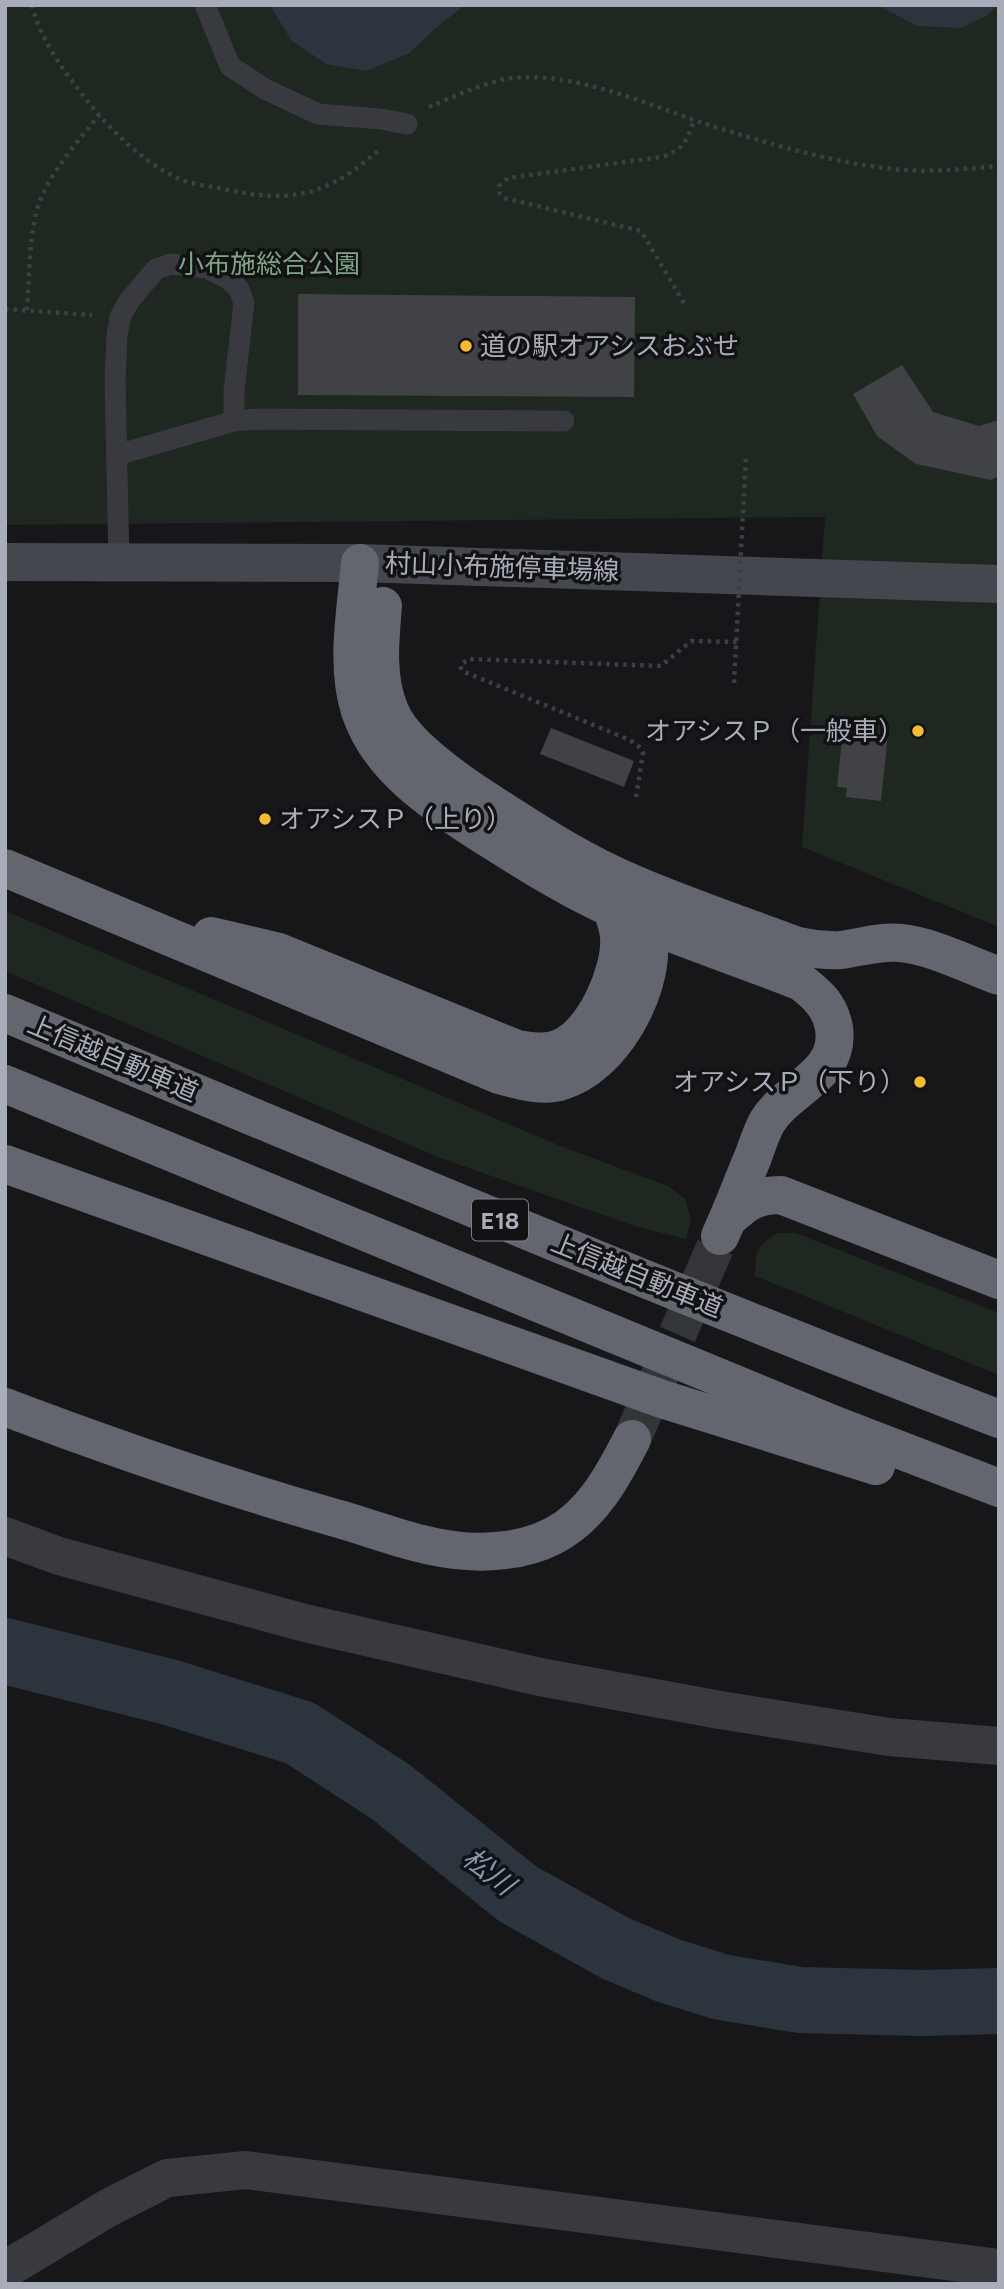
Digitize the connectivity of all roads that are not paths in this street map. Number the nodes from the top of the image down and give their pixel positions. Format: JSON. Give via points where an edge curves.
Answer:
{"nodes":[{"id":1,"x":205,"y":5,"type":"edge"},
{"id":2,"x":407,"y":124,"type":"dead end"},
{"id":3,"x":234,"y":421,"type":"junction"},
{"id":4,"x":564,"y":421,"type":"dead end"},
{"id":5,"x":117,"y":455,"type":"junction"},
{"id":6,"x":5,"y":562,"type":"edge"},
{"id":7,"x":119,"y":562,"type":"junction"},
{"id":8,"x":373,"y":563,"type":"junction"},
{"id":9,"x":999,"y":584,"type":"edge"},
{"id":10,"x":5,"y":868,"type":"edge"},
{"id":11,"x":630,"y":905,"type":"junction"},
{"id":12,"x":999,"y":976,"type":"edge"},
{"id":13,"x":5,"y":1013,"type":"edge"},
{"id":14,"x":5,"y":1084,"type":"edge"},
{"id":15,"x":5,"y":1164,"type":"edge"},
{"id":16,"x":999,"y":1280,"type":"edge"},
{"id":17,"x":5,"y":1407,"type":"edge"},
{"id":18,"x":999,"y":1419,"type":"edge"},
{"id":19,"x":632,"y":1439,"type":"tunnel mouth"},
{"id":20,"x":999,"y":1488,"type":"edge"},
{"id":21,"x":999,"y":1503,"type":"edge"},
{"id":22,"x":5,"y":1536,"type":"edge"},
{"id":23,"x":999,"y":1746,"type":"edge"},
{"id":24,"x":999,"y":2268,"type":"edge"},
{"id":25,"x":5,"y":2270,"type":"edge"}],
"edges":[{"from":1,"to":2,"type":"lane","via":[[230,66],[265,89],[318,114]]},
{"from":3,"to":4,"type":"lane"},
{"from":3,"to":5,"type":"lane"},
{"from":3,"to":5,"type":"lane","via":[[244,303],[239,289],[207,268],[171,264],[156,269],[120,317],[115,380]]},
{"from":5,"to":7,"type":"lane"},
{"from":6,"to":7,"type":"main road","name":"村山小布施停車場線"},
{"from":7,"to":8,"type":"main road","name":"村山小布施停車場線"},
{"from":8,"to":9,"type":"main road","name":"村山小布施停車場線"},
{"from":8,"to":11,"type":"highway","via":[[353,670],[359,709],[373,741],[434,803],[546,875]]},
{"from":10,"to":11,"type":"highway","via":[[117,914],[279,952],[517,1049],[540,1052],[562,1048],[594,1017],[618,961],[619,936]]},
{"from":11,"to":12,"type":"highway","via":[[820,951],[902,943]]},
{"from":11,"to":16,"type":"highway","via":[[801,982],[821,997],[832,1017],[835,1038],[830,1061],[766,1123],[724,1228],[743,1205],[762,1195],[781,1195]]},
{"from":13,"to":18,"type":"highway","name":"上信越自動車道","number":"E18","via":[[533,1233]]},
{"from":14,"to":20,"type":"highway","number":"E18"},
{"from":15,"to":21,"type":"highway","via":[[662,1399]]},
{"from":17,"to":19,"type":"highway","via":[[261,1496],[454,1550],[490,1551],[554,1536],[581,1515],[608,1484]]},
{"from":22,"to":23,"type":"street","via":[[59,1556],[305,1623],[540,1677],[889,1737]]},
{"from":24,"to":25,"type":"street","via":[[246,2170],[167,2178]]}]}
